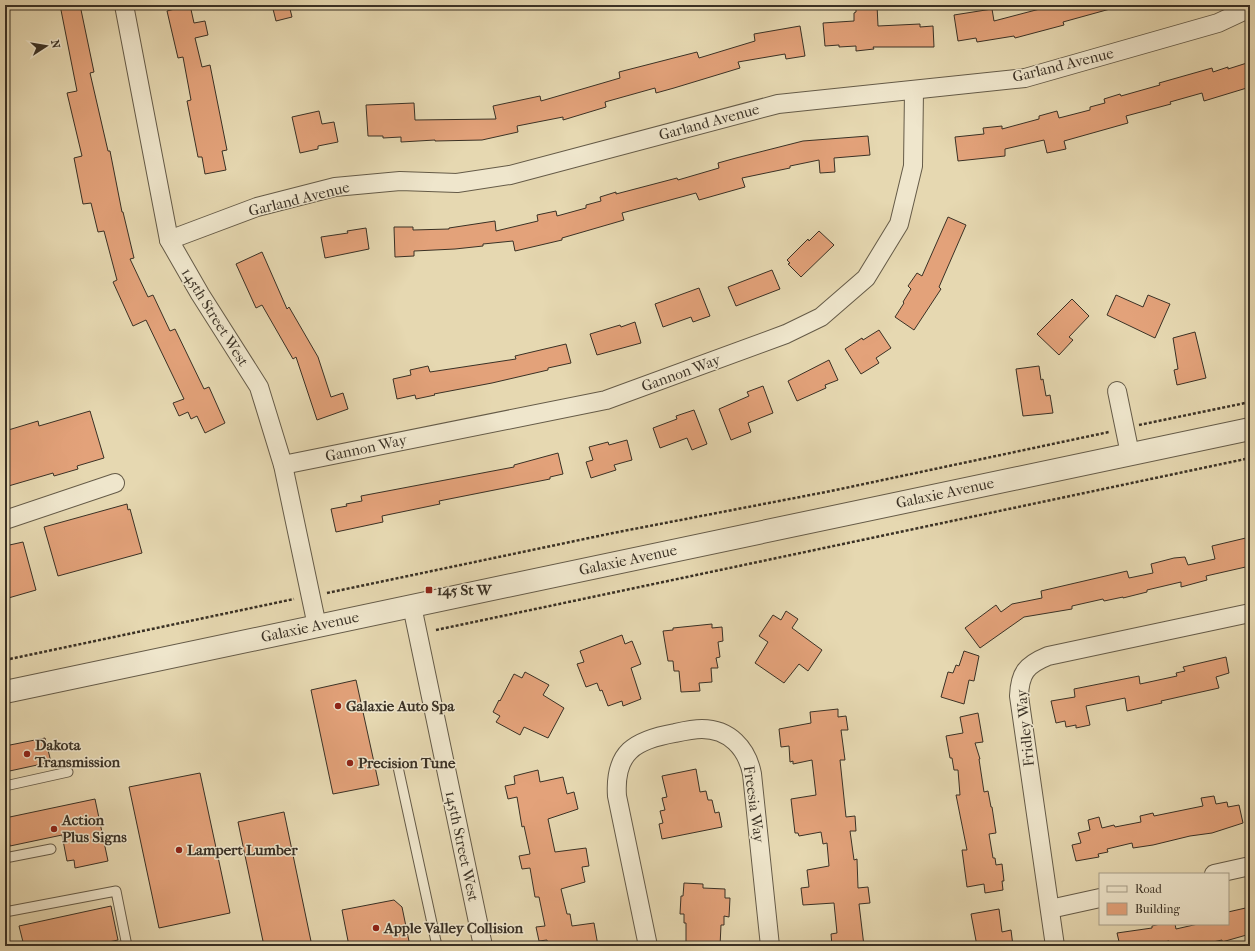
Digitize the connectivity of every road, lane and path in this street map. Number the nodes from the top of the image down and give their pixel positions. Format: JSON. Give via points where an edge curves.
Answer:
{"nodes":[{"id":1,"x":124,"y":5,"type":"edge"},
{"id":2,"x":1250,"y":8,"type":"edge"},
{"id":3,"x":914,"y":91,"type":"junction"},
{"id":4,"x":169,"y":240,"type":"junction"},
{"id":5,"x":1117,"y":390,"type":"dead end"},
{"id":6,"x":1250,"y":402,"type":"edge"},
{"id":7,"x":1125,"y":428,"type":"junction"},
{"id":8,"x":1250,"y":429,"type":"edge"},
{"id":9,"x":1130,"y":454,"type":"junction"},
{"id":10,"x":1250,"y":458,"type":"edge"},
{"id":11,"x":283,"y":465,"type":"junction"},
{"id":12,"x":115,"y":483,"type":"dead end"},
{"id":13,"x":5,"y":520,"type":"edge"},
{"id":14,"x":310,"y":596,"type":"junction"},
{"id":15,"x":412,"y":606,"type":"junction"},
{"id":16,"x":1250,"y":613,"type":"edge"},
{"id":17,"x":317,"y":626,"type":"junction"},
{"id":18,"x":436,"y":630,"type":"dead end"},
{"id":19,"x":5,"y":660,"type":"edge"},
{"id":20,"x":5,"y":692,"type":"edge"},
{"id":21,"x":398,"y":767,"type":"dead end"},
{"id":22,"x":68,"y":772,"type":"dead end"},
{"id":23,"x":5,"y":786,"type":"edge"},
{"id":24,"x":50,"y":849,"type":"dead end"},
{"id":25,"x":5,"y":858,"type":"edge"},
{"id":26,"x":1250,"y":866,"type":"edge"},
{"id":27,"x":1218,"y":873,"type":"edge"},
{"id":28,"x":1099,"y":898,"type":"edge"},
{"id":29,"x":1050,"y":909,"type":"junction"},
{"id":30,"x":5,"y":912,"type":"edge"},
{"id":31,"x":127,"y":946,"type":"edge"},
{"id":32,"x":437,"y":946,"type":"edge"},
{"id":33,"x":483,"y":946,"type":"edge"},
{"id":34,"x":648,"y":946,"type":"edge"},
{"id":35,"x":770,"y":946,"type":"edge"},
{"id":36,"x":1055,"y":946,"type":"edge"}],
"edges":[{"from":1,"to":4,"type":"street","name":"145th Street West"},
{"from":2,"to":3,"type":"street","name":"Garland Avenue","via":[[1218,23],[1025,78]]},
{"from":3,"to":4,"type":"street","name":"Garland Avenue","via":[[778,104],[510,175],[457,183],[400,181],[336,187],[257,207]]},
{"from":3,"to":11,"type":"street","name":"Gannon Way","via":[[913,166],[899,224],[866,278],[821,317],[786,334],[606,400]]},
{"from":4,"to":11,"type":"street","name":"145th Street West","via":[[259,387]]},
{"from":5,"to":7,"type":"street"},
{"from":6,"to":7,"type":"path"},
{"from":7,"to":9,"type":"street"},
{"from":7,"to":14,"type":"path","via":[[831,491]]},
{"from":8,"to":9,"type":"street","name":"Galaxie Avenue"},
{"from":9,"to":15,"type":"street","name":"Galaxie Avenue"},
{"from":10,"to":18,"type":"path"},
{"from":11,"to":14,"type":"street","name":"145th Street West"},
{"from":12,"to":13,"type":"street"},
{"from":14,"to":17,"type":"street","name":"145th Street West"},
{"from":14,"to":19,"type":"path"},
{"from":15,"to":17,"type":"street","name":"Galaxie Avenue"},
{"from":15,"to":33,"type":"street","name":"145th Street West"},
{"from":16,"to":29,"type":"street","name":"Fridley Way","via":[[1048,656],[1034,662],[1024,671],[1019,696]]},
{"from":17,"to":20,"type":"street","name":"Galaxie Avenue"},
{"from":21,"to":32,"type":"lane"},
{"from":22,"to":23,"type":"lane"},
{"from":24,"to":25,"type":"lane"},
{"from":26,"to":27,"type":"street"},
{"from":28,"to":29,"type":"street"},
{"from":29,"to":36,"type":"street","name":"Fridley Way"},
{"from":30,"to":31,"type":"lane","via":[[116,891]]},
{"from":34,"to":35,"type":"street","name":"Freesia Way","via":[[617,796],[619,767],[630,750],[643,742],[656,736],[702,728],[713,729],[732,738],[740,745],[750,763]]}]}
